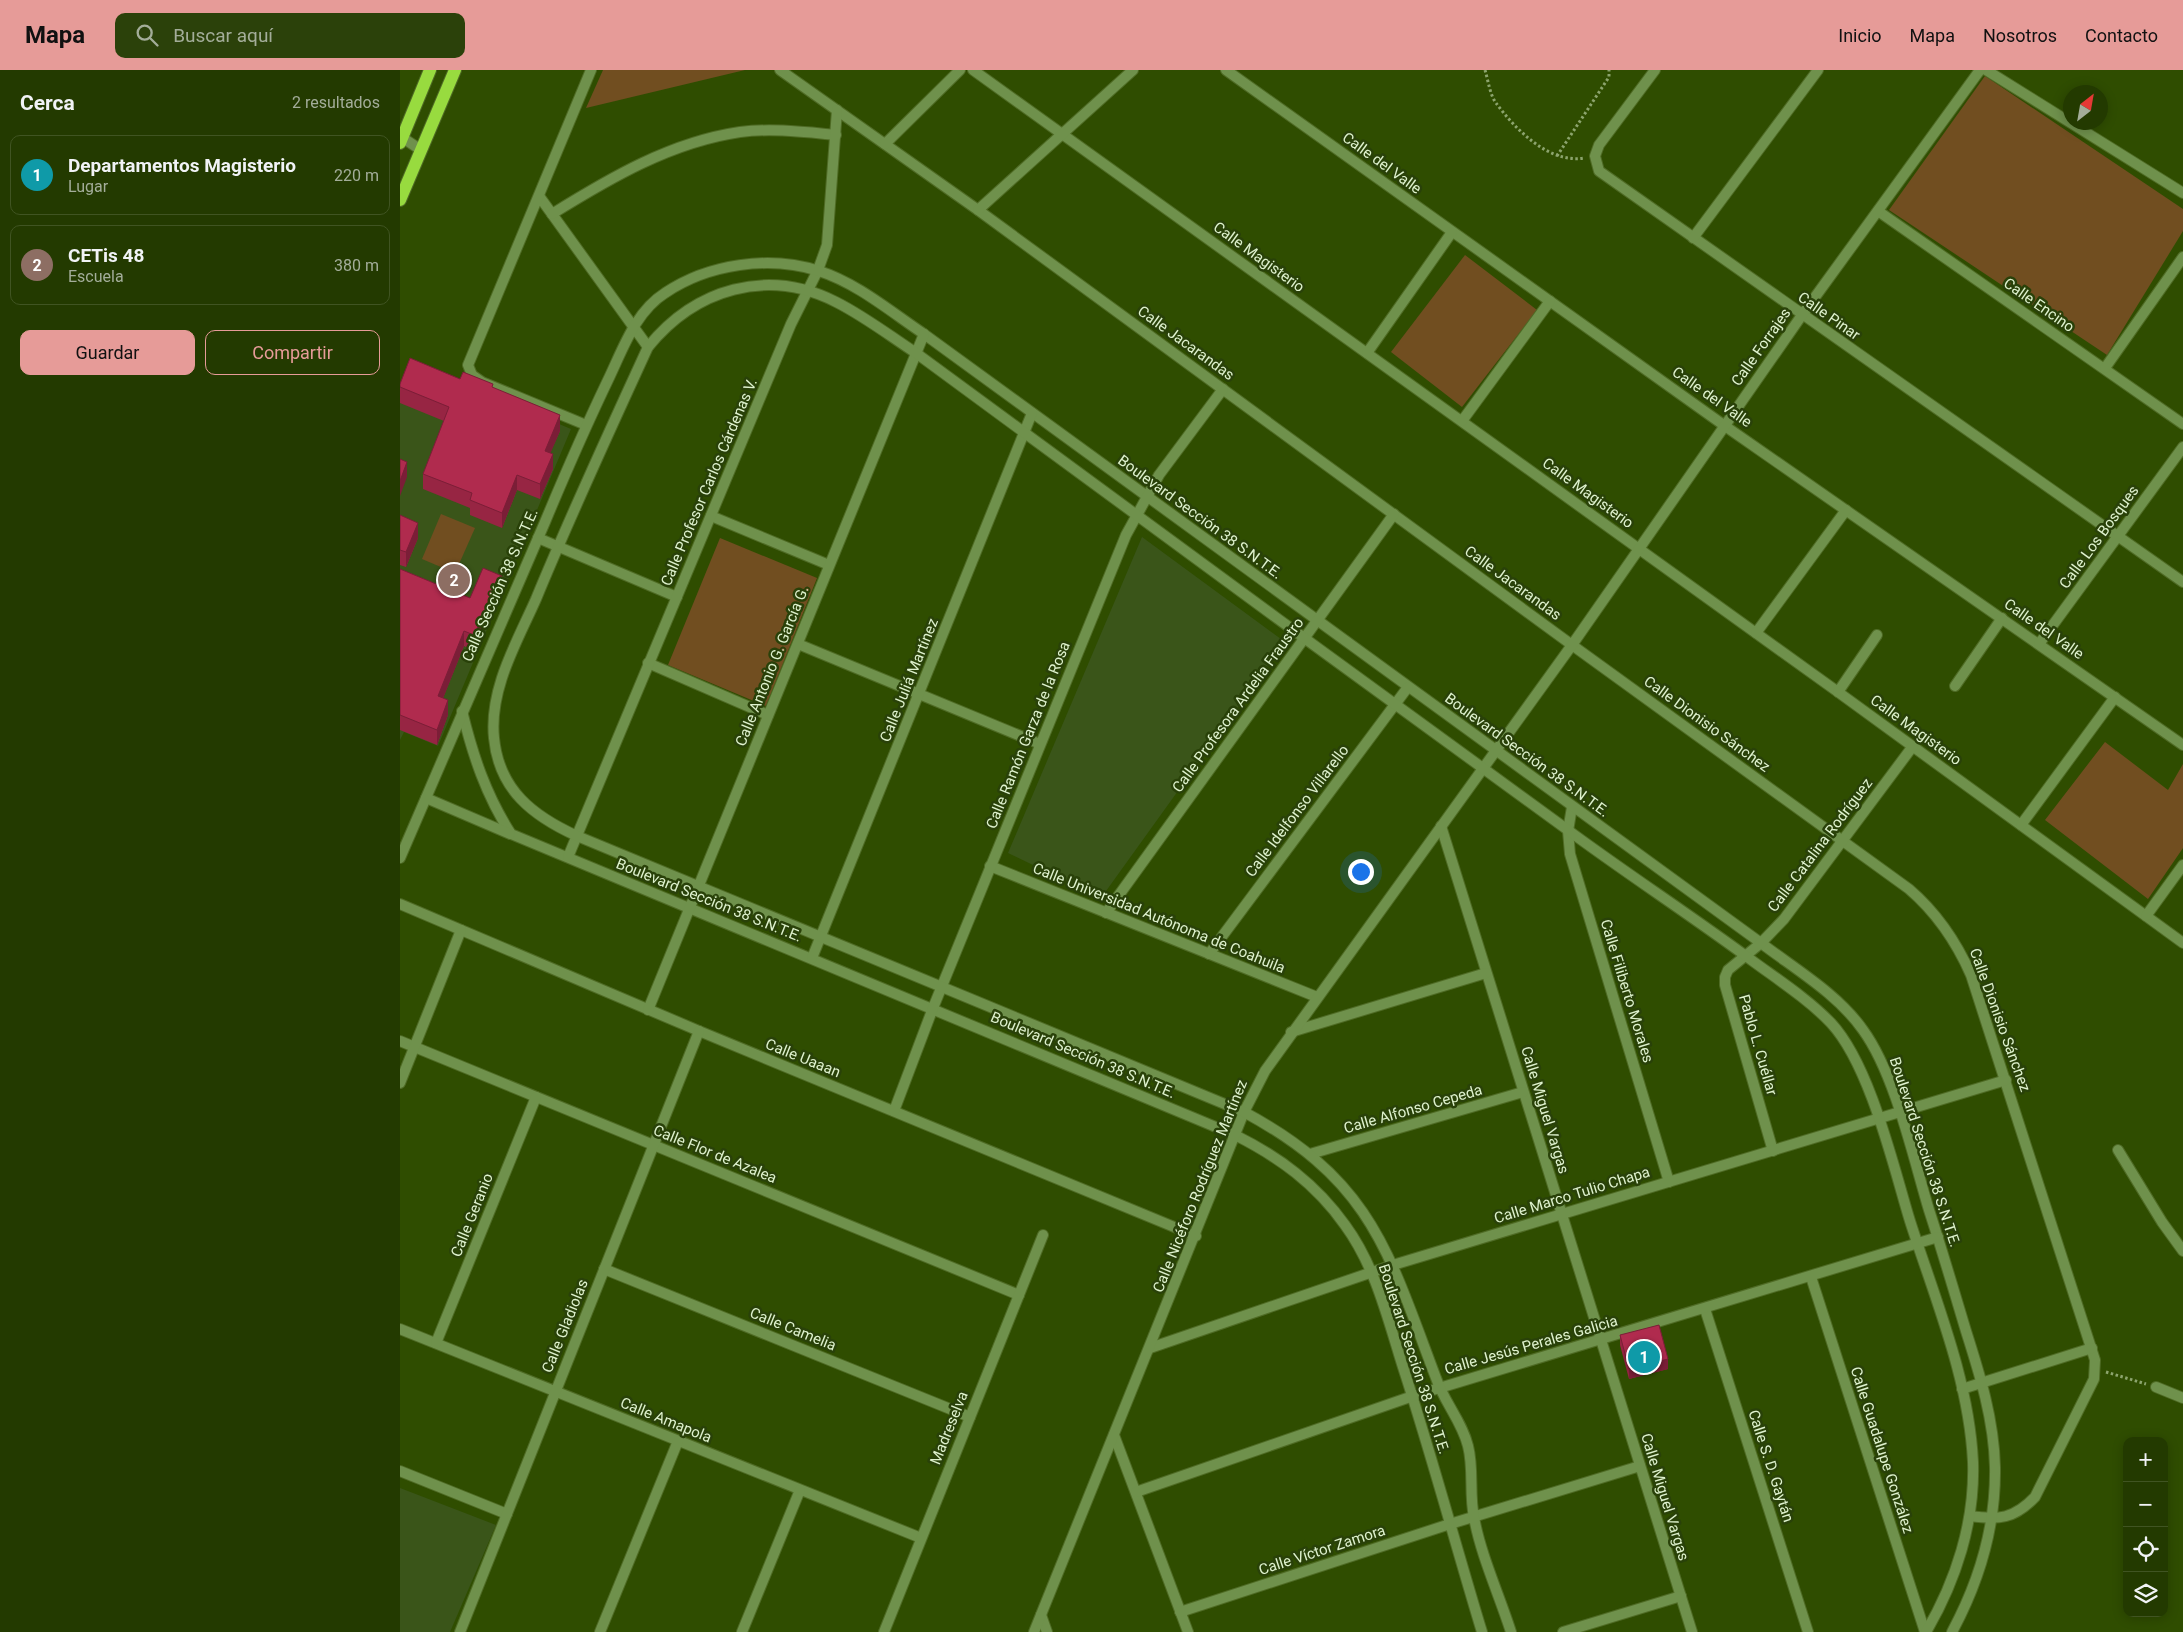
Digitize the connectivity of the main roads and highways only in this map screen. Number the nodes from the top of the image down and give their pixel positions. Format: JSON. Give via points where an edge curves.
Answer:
{"nodes":[{"id":1,"x":430,"y":70,"type":"edge"},
{"id":2,"x":455,"y":70,"type":"edge"},
{"id":3,"x":401,"y":138,"type":"edge"},
{"id":4,"x":400,"y":200,"type":"edge"}],
"edges":[{"from":1,"to":3,"type":"main road"},
{"from":2,"to":4,"type":"main road"}]}
